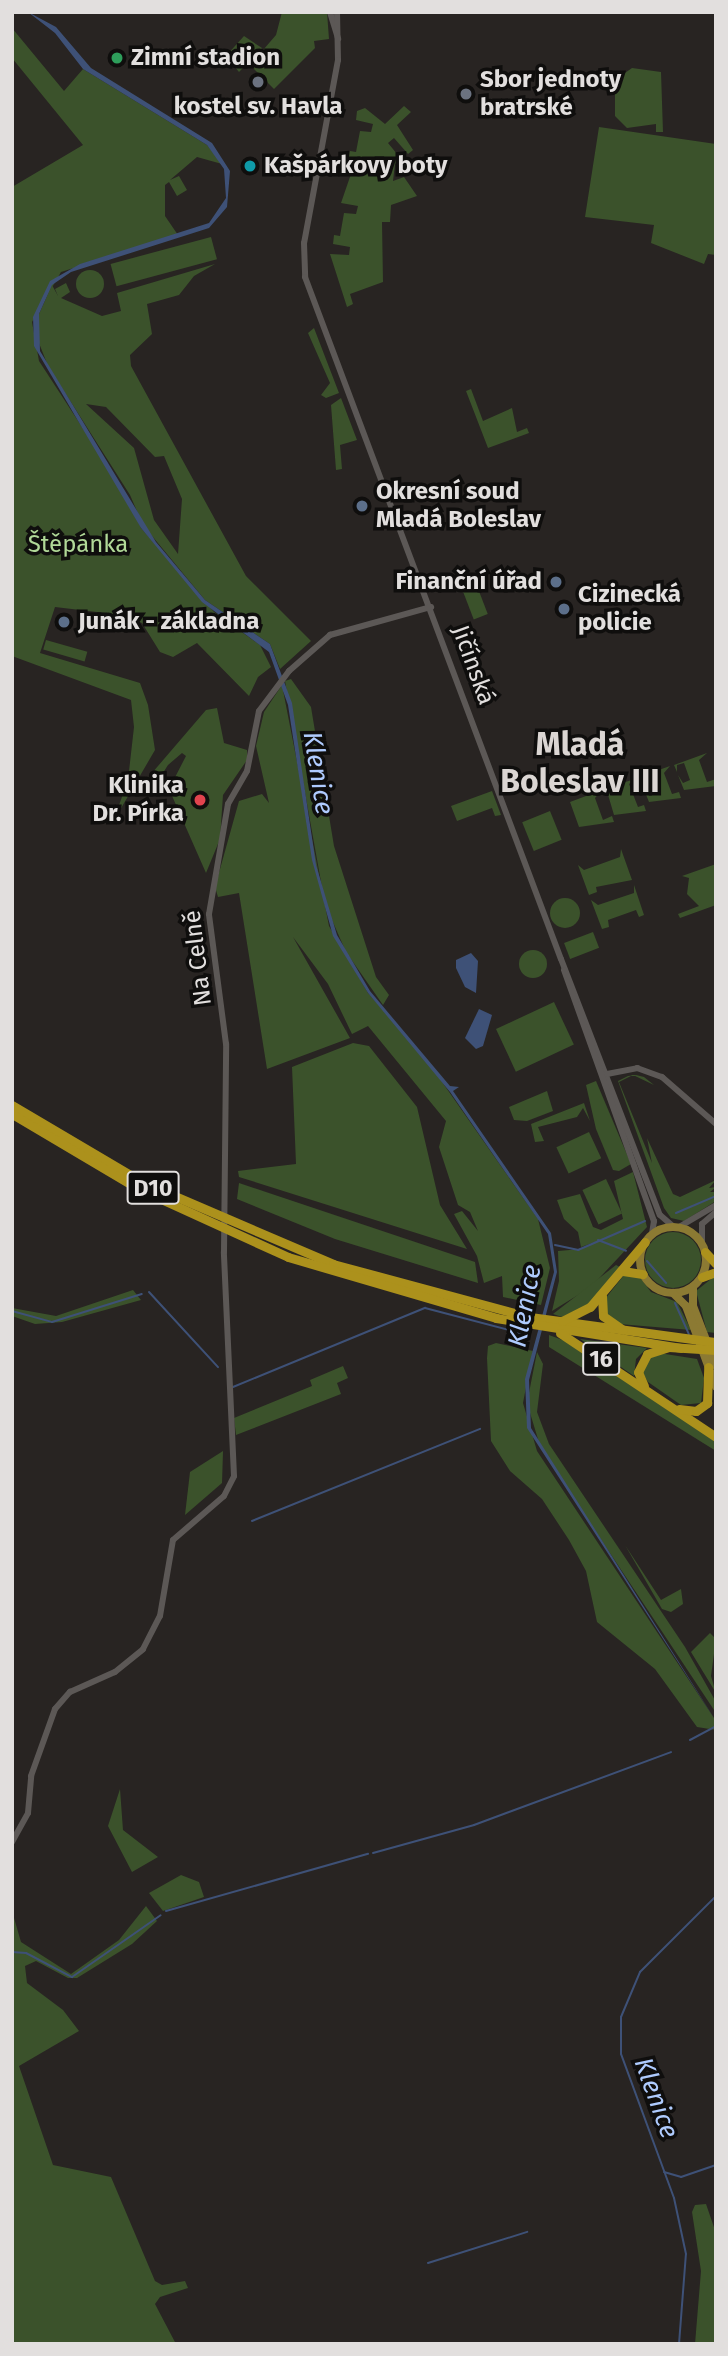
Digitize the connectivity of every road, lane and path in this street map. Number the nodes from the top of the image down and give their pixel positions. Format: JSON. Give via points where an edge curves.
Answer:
{"nodes":[{"id":1,"x":330,"y":12,"type":"edge"},
{"id":2,"x":337,"y":12,"type":"edge"},
{"id":3,"x":340,"y":44,"type":"junction"},
{"id":4,"x":431,"y":607,"type":"junction"},
{"id":5,"x":605,"y":1075,"type":"junction"},
{"id":6,"x":12,"y":1105,"type":"edge"},
{"id":7,"x":12,"y":1114,"type":"edge"},
{"id":8,"x":716,"y":1124,"type":"edge"},
{"id":9,"x":716,"y":1205,"type":"edge"},
{"id":10,"x":716,"y":1212,"type":"edge"},
{"id":11,"x":677,"y":1227,"type":"junction"},
{"id":12,"x":649,"y":1238,"type":"junction"},
{"id":13,"x":704,"y":1248,"type":"junction"},
{"id":14,"x":716,"y":1264,"type":"edge"},
{"id":15,"x":621,"y":1271,"type":"junction"},
{"id":16,"x":716,"y":1272,"type":"edge"},
{"id":17,"x":643,"y":1274,"type":"junction"},
{"id":18,"x":702,"y":1277,"type":"junction"},
{"id":19,"x":693,"y":1287,"type":"junction"},
{"id":20,"x":673,"y":1293,"type":"junction"},
{"id":21,"x":603,"y":1294,"type":"junction"},
{"id":22,"x":529,"y":1321,"type":"junction"},
{"id":23,"x":556,"y":1326,"type":"junction"},
{"id":24,"x":638,"y":1335,"type":"junction"},
{"id":25,"x":716,"y":1342,"type":"edge"},
{"id":26,"x":679,"y":1343,"type":"junction"},
{"id":27,"x":716,"y":1350,"type":"edge"},
{"id":28,"x":712,"y":1366,"type":"edge"},
{"id":29,"x":716,"y":1387,"type":"edge"},
{"id":30,"x":647,"y":1389,"type":"junction"},
{"id":31,"x":677,"y":1409,"type":"junction"},
{"id":32,"x":716,"y":1437,"type":"edge"},
{"id":33,"x":12,"y":1842,"type":"edge"}],
"edges":[{"from":1,"to":3,"type":"street"},
{"from":2,"to":3,"type":"street"},
{"from":3,"to":4,"type":"street","name":"Jičínská","via":[[303,261]]},
{"from":4,"to":5,"type":"street","name":"Jičínská"},
{"from":4,"to":33,"type":"street","name":"Na Celně","via":[[336,632],[289,671],[259,711],[247,771],[228,804],[210,895],[227,1066],[224,1252],[234,1476],[223,1496],[173,1540],[160,1616],[143,1649],[115,1672],[70,1692],[55,1709],[32,1776],[28,1813]]},
{"from":5,"to":8,"type":"street","via":[[631,1067],[656,1076]]},
{"from":5,"to":11,"type":"street","name":"Jičínská","via":[[660,1215]]},
{"from":5,"to":12,"type":"street","name":"Jičínská","via":[[654,1221]]},
{"from":6,"to":22,"type":"highway","number":"D10","via":[[142,1182],[244,1230],[368,1275]]},
{"from":7,"to":22,"type":"highway","number":"D10","via":[[139,1189],[249,1242],[367,1283]]},
{"from":9,"to":11,"type":"street"},
{"from":10,"to":13,"type":"street","via":[[702,1224]]},
{"from":11,"to":12,"type":"main road"},
{"from":11,"to":13,"type":"main road","name":"Jičínská"},
{"from":12,"to":15,"type":"highway"},
{"from":12,"to":17,"type":"main road","name":"Jičínská"},
{"from":13,"to":14,"type":"highway"},
{"from":13,"to":18,"type":"main road"},
{"from":15,"to":17,"type":"highway","via":[[633,1269]]},
{"from":15,"to":21,"type":"highway"},
{"from":16,"to":18,"type":"highway"},
{"from":17,"to":20,"type":"main road","via":[[655,1288]]},
{"from":18,"to":19,"type":"main road"},
{"from":19,"to":20,"type":"main road"},
{"from":19,"to":28,"type":"main road","via":[[692,1302]]},
{"from":20,"to":28,"type":"main road","via":[[686,1306]]},
{"from":21,"to":23,"type":"highway","via":[[581,1315]]},
{"from":21,"to":24,"type":"highway","via":[[603,1317]]},
{"from":22,"to":23,"type":"highway","number":"D10"},
{"from":23,"to":24,"type":"highway","number":"D10"},
{"from":23,"to":26,"type":"highway","number":"D10"},
{"from":23,"to":30,"type":"highway","number":"16"},
{"from":24,"to":26,"type":"highway","number":"D10"},
{"from":25,"to":26,"type":"highway","number":"D10"},
{"from":26,"to":27,"type":"highway","number":"D10"},
{"from":26,"to":30,"type":"highway","via":[[643,1357],[638,1372]]},
{"from":28,"to":29,"type":"main road"},
{"from":28,"to":31,"type":"highway","via":[[705,1406],[692,1412]]},
{"from":30,"to":31,"type":"highway","number":"16"},
{"from":31,"to":32,"type":"highway","number":"16"}]}
